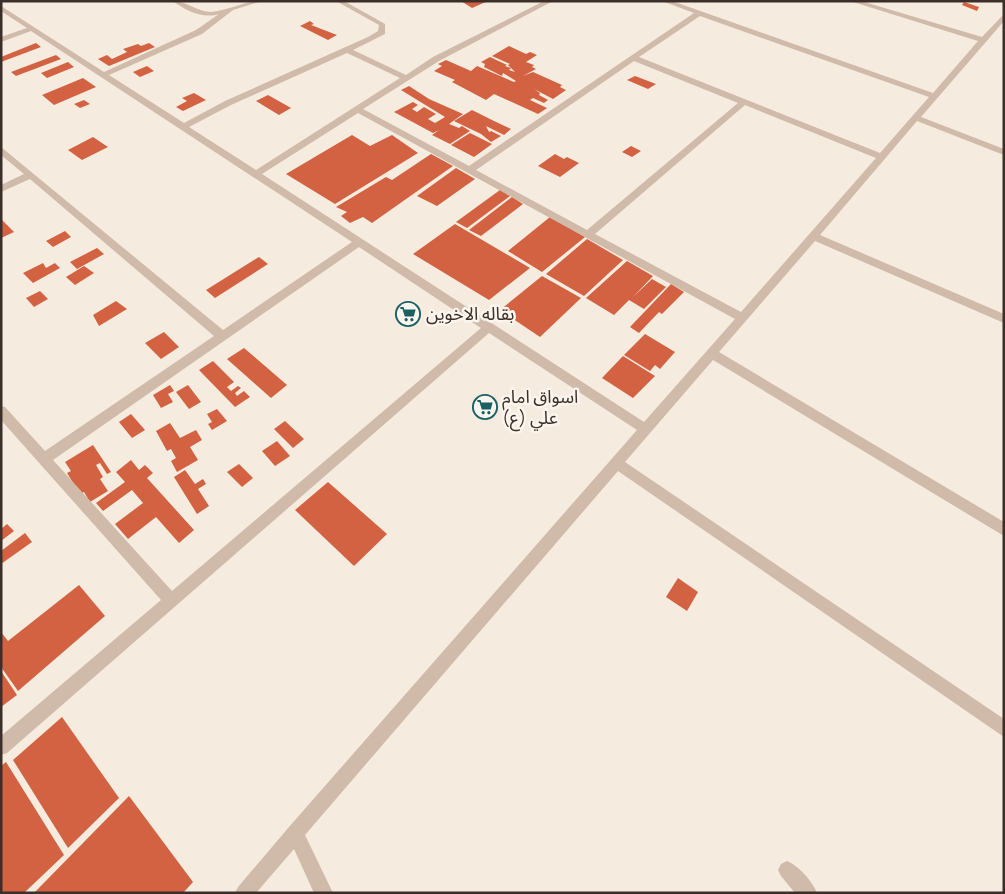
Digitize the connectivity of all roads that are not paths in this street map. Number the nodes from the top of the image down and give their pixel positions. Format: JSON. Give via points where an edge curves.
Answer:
{"nodes":[{"id":1,"x":176,"y":1,"type":"edge"},
{"id":2,"x":259,"y":1,"type":"edge"},
{"id":3,"x":339,"y":1,"type":"edge"},
{"id":4,"x":550,"y":1,"type":"edge"},
{"id":5,"x":665,"y":1,"type":"edge"},
{"id":6,"x":853,"y":1,"type":"edge"},
{"id":7,"x":864,"y":3,"type":"edge"},
{"id":8,"x":1,"y":8,"type":"edge"},
{"id":9,"x":230,"y":10,"type":"junction"},
{"id":10,"x":699,"y":13,"type":"junction"},
{"id":11,"x":1004,"y":16,"type":"edge"},
{"id":12,"x":33,"y":28,"type":"junction"},
{"id":13,"x":1,"y":40,"type":"edge"},
{"id":14,"x":983,"y":40,"type":"junction"},
{"id":15,"x":347,"y":50,"type":"junction"},
{"id":16,"x":634,"y":58,"type":"junction"},
{"id":17,"x":104,"y":75,"type":"junction"},
{"id":18,"x":406,"y":78,"type":"junction"},
{"id":19,"x":934,"y":96,"type":"junction"},
{"id":20,"x":744,"y":102,"type":"junction"},
{"id":21,"x":357,"y":109,"type":"junction"},
{"id":22,"x":916,"y":118,"type":"junction"},
{"id":23,"x":183,"y":127,"type":"junction"},
{"id":24,"x":1,"y":150,"type":"edge"},
{"id":25,"x":1004,"y":152,"type":"edge"},
{"id":26,"x":881,"y":157,"type":"junction"},
{"id":27,"x":470,"y":170,"type":"junction"},
{"id":28,"x":256,"y":174,"type":"junction"},
{"id":29,"x":30,"y":175,"type":"junction"},
{"id":30,"x":1,"y":189,"type":"edge"},
{"id":31,"x":588,"y":234,"type":"junction"},
{"id":32,"x":813,"y":236,"type":"junction"},
{"id":33,"x":359,"y":242,"type":"junction"},
{"id":34,"x":742,"y":318,"type":"junction"},
{"id":35,"x":1004,"y":319,"type":"edge"},
{"id":36,"x":489,"y":327,"type":"junction"},
{"id":37,"x":222,"y":336,"type":"junction"},
{"id":38,"x":711,"y":354,"type":"junction"},
{"id":39,"x":1,"y":411,"type":"edge"},
{"id":40,"x":646,"y":430,"type":"junction"},
{"id":41,"x":44,"y":459,"type":"junction"},
{"id":42,"x":616,"y":463,"type":"junction"},
{"id":43,"x":1004,"y":530,"type":"edge"},
{"id":44,"x":171,"y":601,"type":"junction"},
{"id":45,"x":1004,"y":729,"type":"edge"},
{"id":46,"x":1,"y":747,"type":"edge"},
{"id":47,"x":295,"y":833,"type":"junction"},
{"id":48,"x":787,"y":870,"type":"dead end"},
{"id":49,"x":244,"y":893,"type":"edge"},
{"id":50,"x":324,"y":893,"type":"edge"},
{"id":51,"x":808,"y":893,"type":"edge"}],
"edges":[{"from":1,"to":9,"type":"street","via":[[200,13]]},
{"from":2,"to":9,"type":"street"},
{"from":3,"to":15,"type":"street","via":[[382,24],[382,32]]},
{"from":4,"to":18,"type":"street","via":[[436,59]]},
{"from":5,"to":10,"type":"street"},
{"from":6,"to":7,"type":"street"},
{"from":7,"to":14,"type":"street"},
{"from":8,"to":12,"type":"street"},
{"from":9,"to":17,"type":"street","via":[[198,32]]},
{"from":10,"to":16,"type":"street"},
{"from":10,"to":19,"type":"street"},
{"from":11,"to":14,"type":"street"},
{"from":12,"to":13,"type":"street"},
{"from":12,"to":17,"type":"street"},
{"from":14,"to":19,"type":"street"},
{"from":15,"to":18,"type":"street"},
{"from":15,"to":23,"type":"street","via":[[228,103]]},
{"from":16,"to":20,"type":"street"},
{"from":16,"to":27,"type":"street"},
{"from":17,"to":23,"type":"street"},
{"from":18,"to":21,"type":"street"},
{"from":19,"to":22,"type":"street"},
{"from":20,"to":26,"type":"street"},
{"from":20,"to":31,"type":"street"},
{"from":21,"to":27,"type":"street"},
{"from":21,"to":28,"type":"street"},
{"from":22,"to":25,"type":"street"},
{"from":22,"to":26,"type":"street"},
{"from":23,"to":28,"type":"street"},
{"from":24,"to":29,"type":"street"},
{"from":26,"to":32,"type":"street"},
{"from":27,"to":31,"type":"street"},
{"from":28,"to":33,"type":"street"},
{"from":29,"to":30,"type":"street"},
{"from":29,"to":37,"type":"street"},
{"from":31,"to":34,"type":"street"},
{"from":32,"to":34,"type":"street"},
{"from":32,"to":35,"type":"street"},
{"from":33,"to":36,"type":"street"},
{"from":33,"to":37,"type":"street"},
{"from":34,"to":38,"type":"street"},
{"from":36,"to":40,"type":"street"},
{"from":36,"to":44,"type":"street"},
{"from":37,"to":41,"type":"street"},
{"from":38,"to":40,"type":"street"},
{"from":38,"to":43,"type":"street"},
{"from":39,"to":41,"type":"street"},
{"from":40,"to":42,"type":"street"},
{"from":41,"to":44,"type":"street"},
{"from":42,"to":45,"type":"street"},
{"from":42,"to":47,"type":"street"},
{"from":44,"to":46,"type":"street"},
{"from":47,"to":49,"type":"street"},
{"from":47,"to":50,"type":"street"},
{"from":48,"to":51,"type":"street"}]}
